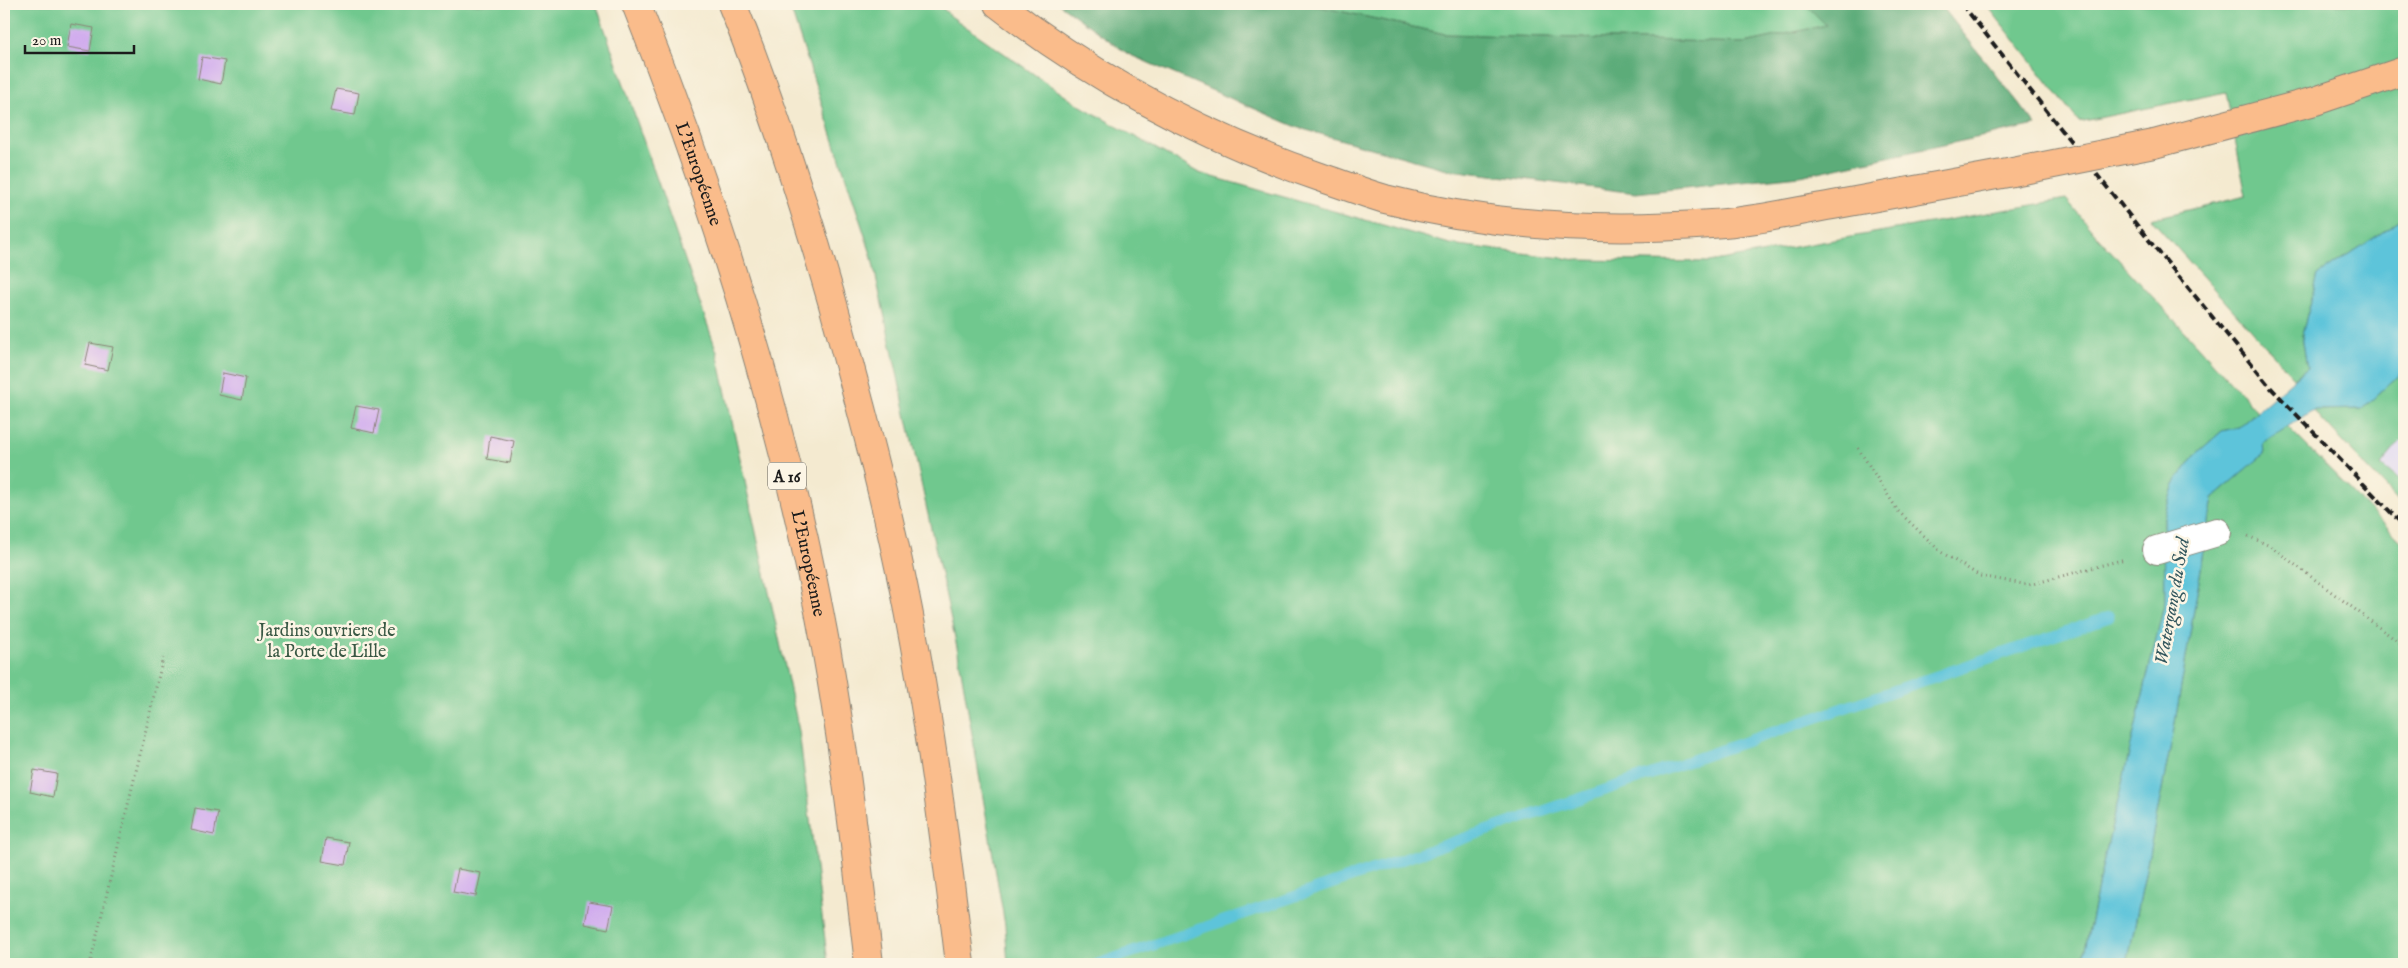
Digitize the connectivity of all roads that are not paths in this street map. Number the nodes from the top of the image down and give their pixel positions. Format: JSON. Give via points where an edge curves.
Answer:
{"nodes":[{"id":1,"x":636,"y":4,"type":"edge"},
{"id":2,"x":732,"y":4,"type":"edge"},
{"id":3,"x":998,"y":4,"type":"edge"},
{"id":4,"x":2404,"y":71,"type":"edge"},
{"id":5,"x":2217,"y":532,"type":"road end"},
{"id":6,"x":2157,"y":550,"type":"road end"},
{"id":7,"x":869,"y":964,"type":"edge"},
{"id":8,"x":960,"y":964,"type":"edge"}],
"edges":[{"from":1,"to":7,"type":"highway","name":"L'Européenne","number":"A 16","via":[[728,261],[787,472],[810,569],[840,731]]},
{"from":2,"to":8,"type":"highway","via":[[794,176],[819,257],[895,548],[930,738]]},
{"from":3,"to":4,"type":"highway","bridge":true,"via":[[1097,73],[1146,101],[1272,161],[1383,198],[1446,212],[1588,227],[1713,224],[2013,172],[2154,144],[2315,101]]},
{"from":5,"to":6,"type":"street"}]}
